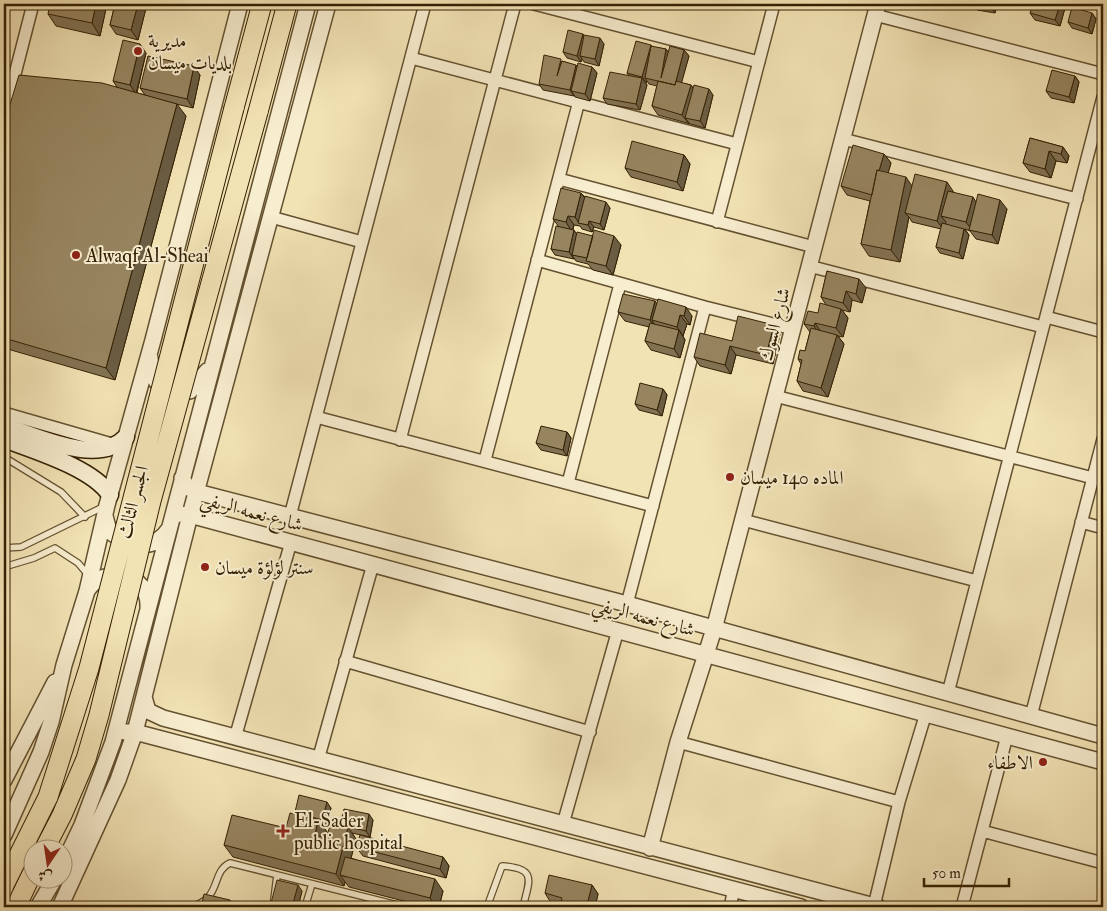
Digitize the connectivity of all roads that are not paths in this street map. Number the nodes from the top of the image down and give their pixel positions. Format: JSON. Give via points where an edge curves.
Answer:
{"nodes":[{"id":1,"x":33,"y":4,"type":"edge"},
{"id":2,"x":240,"y":4,"type":"edge"},
{"id":3,"x":262,"y":4,"type":"edge"},
{"id":4,"x":288,"y":4,"type":"edge"},
{"id":5,"x":308,"y":4,"type":"edge"},
{"id":6,"x":425,"y":4,"type":"edge"},
{"id":7,"x":515,"y":4,"type":"edge"},
{"id":8,"x":534,"y":4,"type":"edge"},
{"id":9,"x":774,"y":4,"type":"edge"},
{"id":10,"x":327,"y":6,"type":"edge"},
{"id":11,"x":877,"y":10,"type":"edge"},
{"id":12,"x":411,"y":58,"type":"junction"},
{"id":13,"x":759,"y":62,"type":"junction"},
{"id":14,"x":1103,"y":74,"type":"edge"},
{"id":15,"x":495,"y":81,"type":"junction"},
{"id":16,"x":1103,"y":97,"type":"edge"},
{"id":17,"x":579,"y":101,"type":"junction"},
{"id":18,"x":4,"y":117,"type":"edge"},
{"id":19,"x":843,"y":139,"type":"junction"},
{"id":20,"x":737,"y":144,"type":"junction"},
{"id":21,"x":559,"y":179,"type":"junction"},
{"id":22,"x":1077,"y":199,"type":"junction"},
{"id":23,"x":271,"y":216,"type":"junction"},
{"id":24,"x":717,"y":222,"type":"junction"},
{"id":25,"x":362,"y":242,"type":"junction"},
{"id":26,"x":814,"y":247,"type":"junction"},
{"id":27,"x":537,"y":260,"type":"junction"},
{"id":28,"x":809,"y":266,"type":"junction"},
{"id":29,"x":620,"y":284,"type":"junction"},
{"id":30,"x":705,"y":307,"type":"junction"},
{"id":31,"x":1045,"y":322,"type":"junction"},
{"id":32,"x":793,"y":329,"type":"junction"},
{"id":33,"x":1103,"y":332,"type":"edge"},
{"id":34,"x":153,"y":340,"type":"junction"},
{"id":35,"x":215,"y":354,"type":"junction"},
{"id":36,"x":775,"y":396,"type":"junction"},
{"id":37,"x":4,"y":413,"type":"edge"},
{"id":38,"x":316,"y":417,"type":"junction"},
{"id":39,"x":4,"y":426,"type":"edge"},
{"id":40,"x":126,"y":436,"type":"junction"},
{"id":41,"x":4,"y":439,"type":"edge"},
{"id":42,"x":1103,"y":439,"type":"edge"},
{"id":43,"x":400,"y":440,"type":"junction"},
{"id":44,"x":189,"y":451,"type":"junction"},
{"id":45,"x":4,"y":457,"type":"edge"},
{"id":46,"x":1009,"y":457,"type":"junction"},
{"id":47,"x":485,"y":460,"type":"junction"},
{"id":48,"x":182,"y":478,"type":"junction"},
{"id":49,"x":1093,"y":478,"type":"junction"},
{"id":50,"x":568,"y":483,"type":"junction"},
{"id":51,"x":197,"y":492,"type":"junction"},
{"id":52,"x":107,"y":505,"type":"junction"},
{"id":53,"x":653,"y":506,"type":"junction"},
{"id":54,"x":190,"y":515,"type":"junction"},
{"id":55,"x":290,"y":516,"type":"junction"},
{"id":56,"x":85,"y":517,"type":"junction"},
{"id":57,"x":172,"y":519,"type":"junction"},
{"id":58,"x":743,"y":520,"type":"junction"},
{"id":59,"x":1082,"y":522,"type":"junction"},
{"id":60,"x":1103,"y":528,"type":"edge"},
{"id":61,"x":291,"y":542,"type":"junction"},
{"id":62,"x":4,"y":548,"type":"edge"},
{"id":63,"x":373,"y":564,"type":"junction"},
{"id":64,"x":4,"y":567,"type":"edge"},
{"id":65,"x":977,"y":581,"type":"junction"},
{"id":66,"x":89,"y":584,"type":"junction"},
{"id":67,"x":627,"y":604,"type":"junction"},
{"id":68,"x":148,"y":611,"type":"junction"},
{"id":69,"x":714,"y":629,"type":"junction"},
{"id":70,"x":618,"y":630,"type":"junction"},
{"id":71,"x":139,"y":644,"type":"junction"},
{"id":72,"x":156,"y":646,"type":"junction"},
{"id":73,"x":707,"y":654,"type":"junction"},
{"id":74,"x":345,"y":662,"type":"junction"},
{"id":75,"x":64,"y":665,"type":"junction"},
{"id":76,"x":948,"y":693,"type":"junction"},
{"id":77,"x":144,"y":697,"type":"junction"},
{"id":78,"x":926,"y":713,"type":"junction"},
{"id":79,"x":1031,"y":716,"type":"junction"},
{"id":80,"x":163,"y":718,"type":"junction"},
{"id":81,"x":135,"y":732,"type":"junction"},
{"id":82,"x":590,"y":732,"type":"junction"},
{"id":83,"x":1007,"y":736,"type":"junction"},
{"id":84,"x":1103,"y":736,"type":"edge"},
{"id":85,"x":236,"y":738,"type":"junction"},
{"id":86,"x":159,"y":740,"type":"junction"},
{"id":87,"x":678,"y":742,"type":"junction"},
{"id":88,"x":111,"y":748,"type":"junction"},
{"id":89,"x":318,"y":760,"type":"junction"},
{"id":90,"x":1103,"y":762,"type":"edge"},
{"id":91,"x":4,"y":780,"type":"edge"},
{"id":92,"x":899,"y":802,"type":"junction"},
{"id":93,"x":533,"y":816,"type":"junction"},
{"id":94,"x":563,"y":824,"type":"junction"},
{"id":95,"x":982,"y":831,"type":"junction"},
{"id":96,"x":4,"y":835,"type":"edge"},
{"id":97,"x":529,"y":835,"type":"junction"},
{"id":98,"x":50,"y":838,"type":"edge"},
{"id":99,"x":72,"y":846,"type":"edge"},
{"id":100,"x":650,"y":848,"type":"junction"},
{"id":101,"x":1103,"y":863,"type":"edge"},
{"id":102,"x":277,"y":875,"type":"junction"},
{"id":103,"x":312,"y":884,"type":"junction"},
{"id":104,"x":4,"y":885,"type":"edge"},
{"id":105,"x":25,"y":888,"type":"edge"},
{"id":106,"x":49,"y":888,"type":"edge"},
{"id":107,"x":734,"y":890,"type":"junction"},
{"id":108,"x":16,"y":907,"type":"edge"},
{"id":109,"x":38,"y":907,"type":"edge"},
{"id":110,"x":60,"y":907,"type":"edge"},
{"id":111,"x":188,"y":907,"type":"edge"},
{"id":112,"x":273,"y":907,"type":"edge"},
{"id":113,"x":305,"y":907,"type":"edge"},
{"id":114,"x":405,"y":907,"type":"edge"},
{"id":115,"x":487,"y":907,"type":"edge"},
{"id":116,"x":523,"y":907,"type":"edge"},
{"id":117,"x":730,"y":907,"type":"edge"},
{"id":118,"x":801,"y":907,"type":"edge"},
{"id":119,"x":876,"y":907,"type":"edge"},
{"id":120,"x":962,"y":907,"type":"edge"}],
"edges":[{"from":1,"to":18,"type":"street"},
{"from":2,"to":34,"type":"street"},
{"from":3,"to":104,"type":"main road","name":"الجسر الثالث","bridge":true,"via":[[89,668],[48,797]]},
{"from":4,"to":98,"type":"main road","name":"الجسر الثالث","bridge":true,"via":[[151,500],[99,715],[86,758]]},
{"from":5,"to":10,"type":"street"},
{"from":5,"to":35,"type":"street"},
{"from":6,"to":12,"type":"street"},
{"from":7,"to":15,"type":"street"},
{"from":8,"to":13,"type":"street"},
{"from":9,"to":13,"type":"street"},
{"from":10,"to":23,"type":"street"},
{"from":11,"to":14,"type":"street"},
{"from":11,"to":19,"type":"street","name":"شارع السوك"},
{"from":12,"to":15,"type":"street"},
{"from":12,"to":25,"type":"street"},
{"from":13,"to":20,"type":"street"},
{"from":15,"to":17,"type":"street"},
{"from":15,"to":43,"type":"street"},
{"from":16,"to":22,"type":"street"},
{"from":17,"to":20,"type":"street"},
{"from":17,"to":21,"type":"street"},
{"from":19,"to":22,"type":"street"},
{"from":19,"to":26,"type":"street","name":"شارع السوك"},
{"from":20,"to":24,"type":"street"},
{"from":21,"to":24,"type":"street"},
{"from":21,"to":27,"type":"street"},
{"from":22,"to":31,"type":"street"},
{"from":23,"to":25,"type":"street"},
{"from":23,"to":51,"type":"street"},
{"from":24,"to":26,"type":"street"},
{"from":25,"to":38,"type":"street"},
{"from":26,"to":28,"type":"street","name":"شارع السوك"},
{"from":27,"to":29,"type":"street"},
{"from":27,"to":47,"type":"street"},
{"from":28,"to":31,"type":"street"},
{"from":28,"to":32,"type":"street","name":"شارع السوك"},
{"from":29,"to":30,"type":"street"},
{"from":29,"to":50,"type":"street"},
{"from":30,"to":32,"type":"street"},
{"from":30,"to":53,"type":"street"},
{"from":31,"to":33,"type":"street"},
{"from":31,"to":46,"type":"street"},
{"from":32,"to":36,"type":"street","name":"شارع السوك"},
{"from":34,"to":35,"type":"street","via":[[151,371],[156,383],[170,392],[190,391],[196,387]]},
{"from":34,"to":40,"type":"street"},
{"from":35,"to":44,"type":"street"},
{"from":36,"to":46,"type":"street"},
{"from":36,"to":58,"type":"street","name":"شارع السوك"},
{"from":37,"to":40,"type":"street","via":[[106,444]]},
{"from":38,"to":43,"type":"street"},
{"from":38,"to":55,"type":"street"},
{"from":39,"to":40,"type":"main road","via":[[88,450],[112,448]]},
{"from":40,"to":44,"type":"street","via":[[132,426],[144,419],[162,419],[175,424],[183,432]]},
{"from":40,"to":52,"type":"street"},
{"from":41,"to":52,"type":"main road","via":[[76,469],[103,486]]},
{"from":42,"to":49,"type":"street"},
{"from":43,"to":47,"type":"street"},
{"from":44,"to":48,"type":"street"},
{"from":45,"to":56,"type":"lane","via":[[61,492]]},
{"from":46,"to":49,"type":"street"},
{"from":46,"to":65,"type":"street"},
{"from":47,"to":50,"type":"street"},
{"from":48,"to":51,"type":"street","name":"شارع نعمه الريفي","via":[[187,487]]},
{"from":48,"to":57,"type":"street"},
{"from":49,"to":59,"type":"street"},
{"from":50,"to":53,"type":"street"},
{"from":51,"to":54,"type":"street"},
{"from":51,"to":55,"type":"street","name":"شارع نعمه الريفي"},
{"from":52,"to":56,"type":"lane"},
{"from":52,"to":57,"type":"street","via":[[109,531],[133,545],[159,540]]},
{"from":52,"to":66,"type":"street"},
{"from":53,"to":67,"type":"street"},
{"from":54,"to":57,"type":"street","name":"شارع نعمه الريفي","via":[[178,514]]},
{"from":54,"to":61,"type":"street","name":"شارع نعمه الريفي"},
{"from":54,"to":72,"type":"street"},
{"from":55,"to":67,"type":"street","name":"شارع نعمه الريفي"},
{"from":56,"to":62,"type":"lane","via":[[21,547]]},
{"from":57,"to":68,"type":"street"},
{"from":58,"to":65,"type":"street"},
{"from":58,"to":69,"type":"street","name":"شارع السوك"},
{"from":59,"to":60,"type":"street"},
{"from":59,"to":79,"type":"street"},
{"from":61,"to":63,"type":"street","name":"شارع نعمه الريفي"},
{"from":61,"to":85,"type":"street"},
{"from":63,"to":70,"type":"street","name":"شارع نعمه الريفي"},
{"from":63,"to":74,"type":"street"},
{"from":64,"to":66,"type":"lane","via":[[55,548],[78,563]]},
{"from":65,"to":76,"type":"street"},
{"from":66,"to":68,"type":"street","via":[[105,576],[125,577],[142,585],[147,592]]},
{"from":66,"to":75,"type":"street"},
{"from":67,"to":69,"type":"street","name":"شارع نعمه الريفي"},
{"from":68,"to":71,"type":"street"},
{"from":69,"to":73,"type":"street","name":"شارع السوك"},
{"from":69,"to":76,"type":"street","name":"شارع نعمه الريفي"},
{"from":70,"to":73,"type":"street","name":"شارع نعمه الريفي"},
{"from":70,"to":82,"type":"street"},
{"from":71,"to":72,"type":"street"},
{"from":71,"to":88,"type":"street"},
{"from":72,"to":77,"type":"street"},
{"from":73,"to":78,"type":"street","name":"شارع نعمه الريفي"},
{"from":73,"to":87,"type":"street","name":"شارع السوك"},
{"from":74,"to":82,"type":"street"},
{"from":74,"to":89,"type":"street"},
{"from":75,"to":91,"type":"street"},
{"from":75,"to":96,"type":"street","via":[[51,722]]},
{"from":76,"to":79,"type":"street","name":"شارع نعمه الريفي"},
{"from":77,"to":80,"type":"street","via":[[148,711]]},
{"from":77,"to":81,"type":"street"},
{"from":78,"to":83,"type":"street","name":"شارع نعمه الريفي"},
{"from":78,"to":92,"type":"street"},
{"from":79,"to":84,"type":"street","name":"شارع نعمه الريفي"},
{"from":80,"to":85,"type":"street"},
{"from":80,"to":86,"type":"street","via":[[152,718],[147,725],[149,733]]},
{"from":81,"to":86,"type":"street"},
{"from":81,"to":88,"type":"street","via":[[118,735]]},
{"from":81,"to":110,"type":"street","via":[[118,780]]},
{"from":82,"to":94,"type":"street"},
{"from":83,"to":90,"type":"street","name":"شارع نعمه الريفي"},
{"from":83,"to":95,"type":"street"},
{"from":85,"to":89,"type":"street"},
{"from":86,"to":97,"type":"street"},
{"from":87,"to":92,"type":"street"},
{"from":87,"to":100,"type":"street","name":"شارع السوك"},
{"from":88,"to":99,"type":"street"},
{"from":89,"to":93,"type":"street"},
{"from":92,"to":119,"type":"street"},
{"from":93,"to":94,"type":"street"},
{"from":93,"to":97,"type":"street"},
{"from":94,"to":100,"type":"street"},
{"from":95,"to":101,"type":"street"},
{"from":95,"to":120,"type":"street"},
{"from":97,"to":107,"type":"street"},
{"from":100,"to":119,"type":"street"},
{"from":102,"to":103,"type":"lane"},
{"from":102,"to":111,"type":"lane","via":[[230,863],[220,872],[214,892],[197,906]]},
{"from":102,"to":112,"type":"lane"},
{"from":103,"to":113,"type":"lane"},
{"from":103,"to":114,"type":"lane"},
{"from":105,"to":108,"type":"main road"},
{"from":106,"to":109,"type":"street"},
{"from":107,"to":117,"type":"street"},
{"from":107,"to":118,"type":"street"},
{"from":115,"to":116,"type":"lane","via":[[502,866],[528,874],[530,879]]}]}
